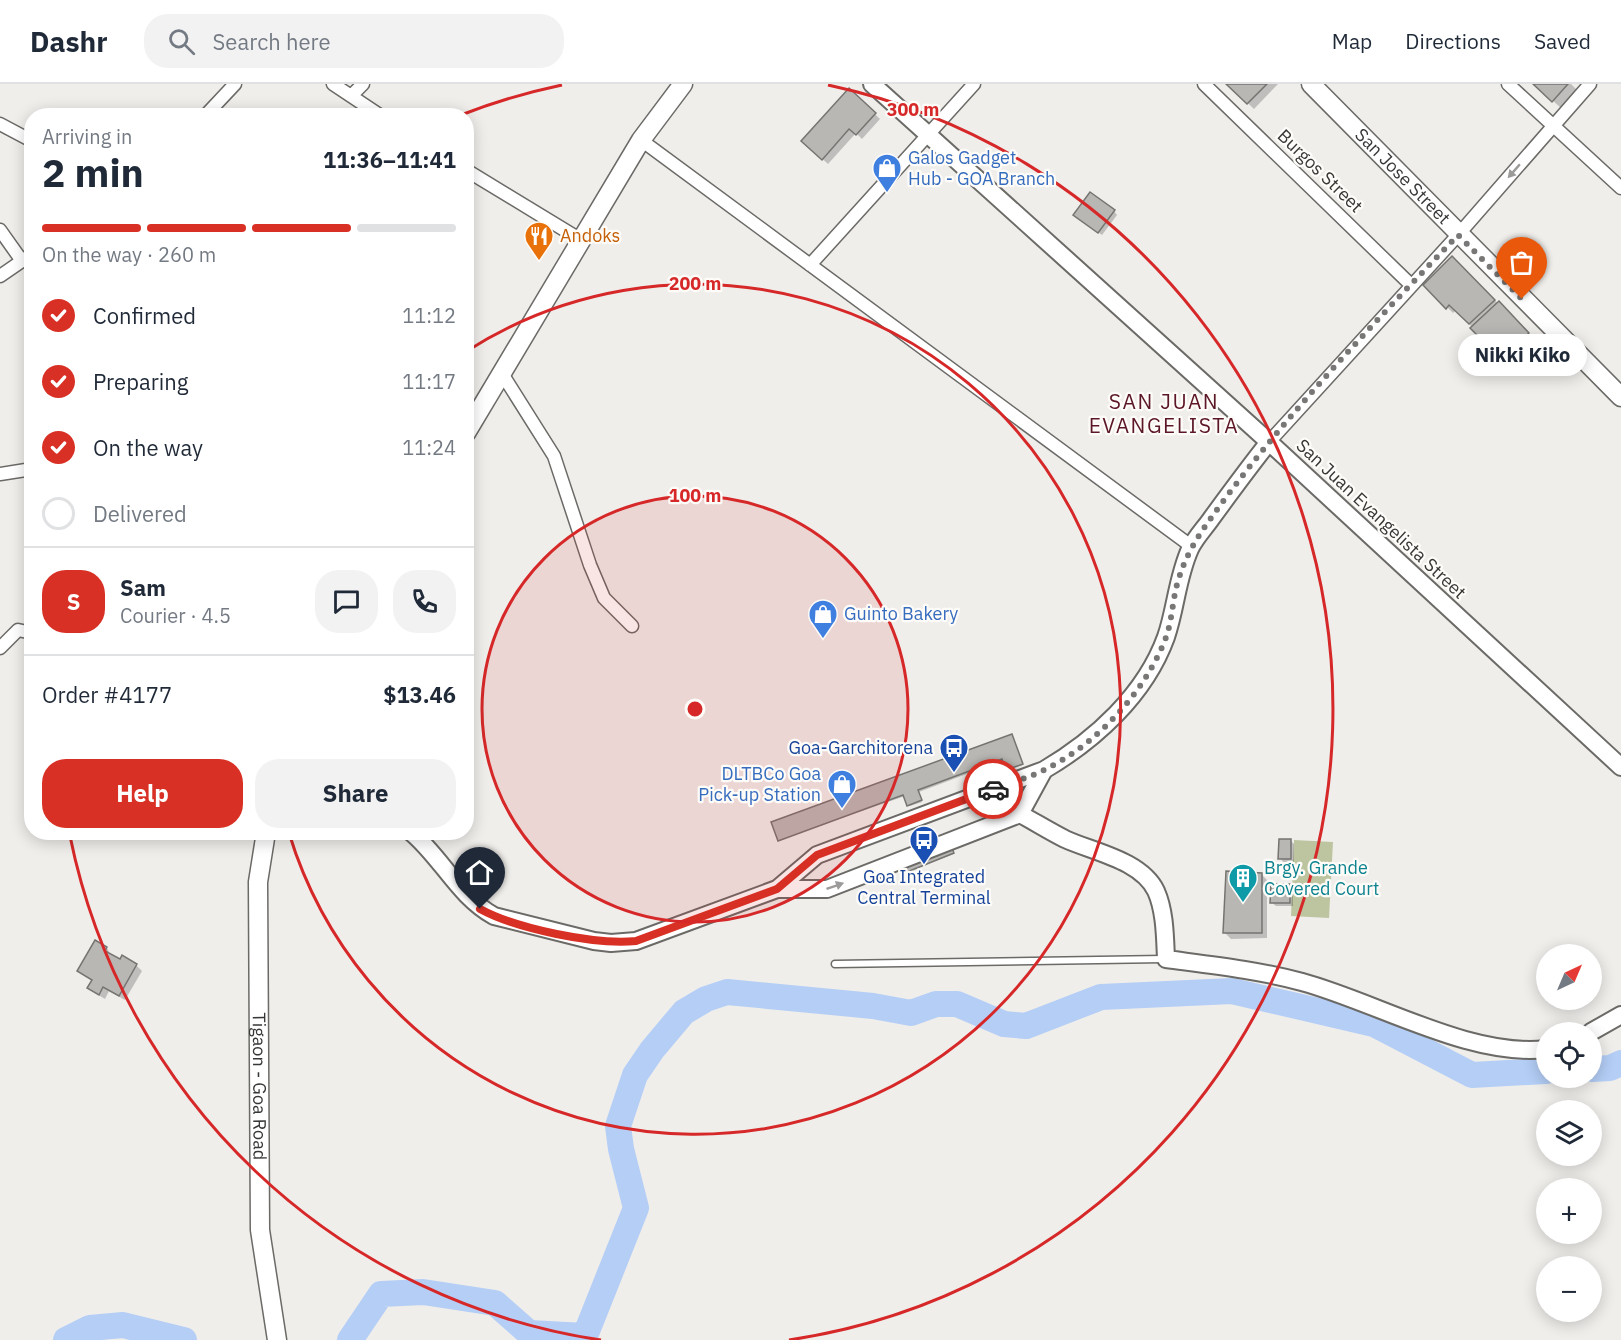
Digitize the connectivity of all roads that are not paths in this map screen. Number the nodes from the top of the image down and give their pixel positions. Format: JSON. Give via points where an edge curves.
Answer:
{"nodes":[{"id":1,"x":235,"y":84,"type":"edge"},
{"id":2,"x":333,"y":84,"type":"edge"},
{"id":3,"x":363,"y":84,"type":"edge"},
{"id":4,"x":682,"y":84,"type":"edge"},
{"id":5,"x":872,"y":84,"type":"edge"},
{"id":6,"x":974,"y":84,"type":"edge"},
{"id":7,"x":1204,"y":84,"type":"edge"},
{"id":8,"x":1311,"y":84,"type":"edge"},
{"id":9,"x":1508,"y":84,"type":"edge"},
{"id":10,"x":1590,"y":84,"type":"edge"},
{"id":11,"x":352,"y":95,"type":"junction"},
{"id":12,"x":212,"y":108,"type":"edge"},
{"id":13,"x":370,"y":108,"type":"edge"},
{"id":14,"x":0,"y":124,"type":"edge"},
{"id":15,"x":1552,"y":126,"type":"junction"},
{"id":16,"x":927,"y":135,"type":"junction"},
{"id":17,"x":24,"y":137,"type":"edge"},
{"id":18,"x":641,"y":141,"type":"junction"},
{"id":19,"x":474,"y":176,"type":"edge"},
{"id":20,"x":1621,"y":188,"type":"edge"},
{"id":21,"x":0,"y":230,"type":"edge"},
{"id":22,"x":1458,"y":235,"type":"junction"},
{"id":23,"x":581,"y":240,"type":"junction"},
{"id":24,"x":24,"y":255,"type":"edge"},
{"id":25,"x":24,"y":260,"type":"edge"},
{"id":26,"x":810,"y":265,"type":"junction"},
{"id":27,"x":0,"y":276,"type":"edge"},
{"id":28,"x":1411,"y":285,"type":"junction"},
{"id":29,"x":501,"y":372,"type":"junction"},
{"id":30,"x":1621,"y":397,"type":"edge"},
{"id":31,"x":474,"y":419,"type":"edge"},
{"id":32,"x":1269,"y":442,"type":"junction"},
{"id":33,"x":24,"y":470,"type":"edge"},
{"id":34,"x":0,"y":474,"type":"edge"},
{"id":35,"x":1191,"y":546,"type":"junction"},
{"id":36,"x":632,"y":626,"type":"dead end"},
{"id":37,"x":24,"y":631,"type":"edge"},
{"id":38,"x":0,"y":648,"type":"edge"},
{"id":39,"x":1621,"y":767,"type":"edge"},
{"id":40,"x":1044,"y":770,"type":"junction"},
{"id":41,"x":1020,"y":814,"type":"junction"},
{"id":42,"x":265,"y":840,"type":"edge"},
{"id":43,"x":418,"y":840,"type":"edge"},
{"id":44,"x":777,"y":889,"type":"junction"},
{"id":45,"x":1166,"y":959,"type":"junction"},
{"id":46,"x":835,"y":964,"type":"dead end"},
{"id":47,"x":1621,"y":1015,"type":"edge"},
{"id":48,"x":1602,"y":1026,"type":"edge"},
{"id":49,"x":1536,"y":1050,"type":"edge"},
{"id":50,"x":276,"y":1340,"type":"edge"}],
"edges":[{"from":1,"to":12,"type":"street"},
{"from":2,"to":11,"type":"street"},
{"from":3,"to":11,"type":"street"},
{"from":4,"to":18,"type":"main road"},
{"from":5,"to":16,"type":"street","name":"San Juan Evangelista Street"},
{"from":6,"to":16,"type":"street"},
{"from":7,"to":28,"type":"street","name":"Burgos Street"},
{"from":8,"to":22,"type":"main road","name":"San Jose Street"},
{"from":9,"to":15,"type":"street"},
{"from":10,"to":15,"type":"street"},
{"from":11,"to":13,"type":"street"},
{"from":14,"to":17,"type":"street"},
{"from":15,"to":20,"type":"street"},
{"from":15,"to":22,"type":"street","one_way":true},
{"from":16,"to":26,"type":"street"},
{"from":16,"to":32,"type":"street","name":"San Juan Evangelista Street"},
{"from":18,"to":23,"type":"main road"},
{"from":18,"to":26,"type":"street"},
{"from":19,"to":23,"type":"street"},
{"from":21,"to":24,"type":"street"},
{"from":22,"to":28,"type":"street"},
{"from":22,"to":30,"type":"main road","name":"San Jose Street"},
{"from":23,"to":29,"type":"main road"},
{"from":25,"to":27,"type":"street"},
{"from":26,"to":35,"type":"street"},
{"from":28,"to":32,"type":"street"},
{"from":29,"to":31,"type":"main road"},
{"from":29,"to":36,"type":"street","via":[[554,456],[604,598]]},
{"from":32,"to":35,"type":"street"},
{"from":32,"to":39,"type":"street","name":"San Juan Evangelista Street"},
{"from":33,"to":34,"type":"street"},
{"from":35,"to":40,"type":"street","via":[[1178,578],[1165,639],[1146,676],[1101,730]]},
{"from":37,"to":38,"type":"street","via":[[18,630]]},
{"from":40,"to":41,"type":"street"},
{"from":40,"to":44,"type":"street","via":[[817,855]]},
{"from":44,"to":41,"type":"street","one_way":true,"via":[[827,889]]},
{"from":41,"to":45,"type":"street","via":[[1124,864],[1148,880],[1160,902]]},
{"from":42,"to":50,"type":"main road","name":"Tigaon - Goa Road","via":[[258,882],[261,1230]]},
{"from":43,"to":44,"type":"street","via":[[462,892],[487,913],[611,944],[636,941]]},
{"from":45,"to":46,"type":"lane"},
{"from":45,"to":49,"type":"street","via":[[1302,982],[1481,1045]]},
{"from":47,"to":48,"type":"street"}]}
